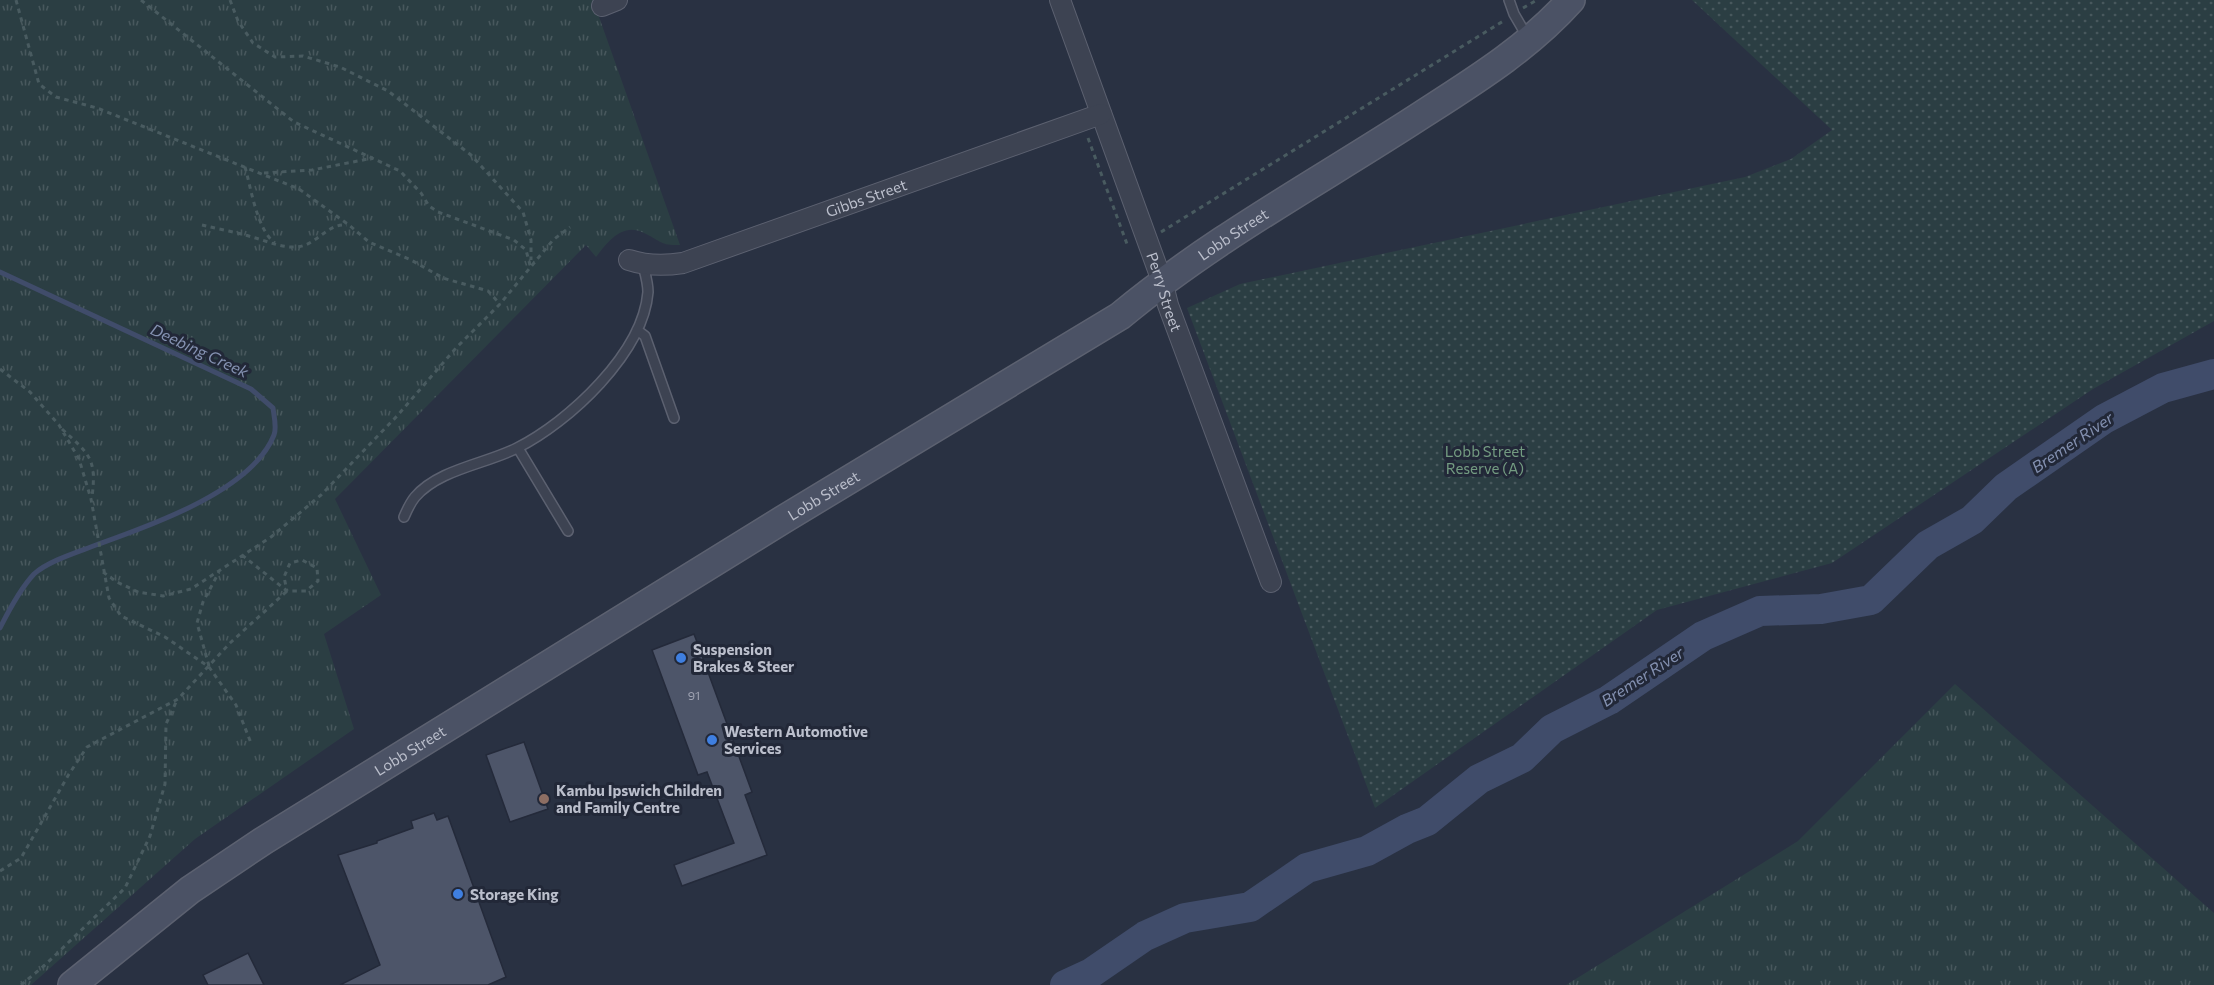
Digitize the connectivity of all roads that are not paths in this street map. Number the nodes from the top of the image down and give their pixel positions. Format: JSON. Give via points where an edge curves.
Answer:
{"nodes":[{"id":1,"x":1060,"y":0,"type":"edge"},
{"id":2,"x":1509,"y":0,"type":"edge"},
{"id":3,"x":1571,"y":0,"type":"edge"},
{"id":4,"x":1530,"y":40,"type":"junction"},
{"id":5,"x":1101,"y":114,"type":"junction"},
{"id":6,"x":636,"y":262,"type":"joint"},
{"id":7,"x":1162,"y":281,"type":"junction"},
{"id":8,"x":637,"y":330,"type":"junction"},
{"id":9,"x":674,"y":418,"type":"dead end"},
{"id":10,"x":518,"y":448,"type":"junction"},
{"id":11,"x":404,"y":517,"type":"dead end"},
{"id":12,"x":568,"y":531,"type":"dead end"},
{"id":13,"x":1271,"y":582,"type":"dead end"},
{"id":14,"x":72,"y":985,"type":"edge"}],
"edges":[{"from":1,"to":5,"type":"street","name":"Perry Street"},
{"from":2,"to":4,"type":"lane"},
{"from":3,"to":4,"type":"main road","name":"Lobb Street"},
{"from":4,"to":7,"type":"main road","name":"Lobb Street","via":[[1456,93]]},
{"from":5,"to":6,"type":"street","name":"Gibbs Street","via":[[682,263],[664,266]]},
{"from":5,"to":7,"type":"street","name":"Perry Street"},
{"from":6,"to":8,"type":"lane","via":[[648,291]]},
{"from":7,"to":13,"type":"street","name":"Perry Street"},
{"from":7,"to":14,"type":"main road","name":"Lobb Street","via":[[1120,316],[263,841],[158,914]]},
{"from":8,"to":9,"type":"lane","via":[[645,336]]},
{"from":8,"to":10,"type":"lane","via":[[588,396],[554,426]]},
{"from":10,"to":11,"type":"lane","via":[[435,482],[413,500]]},
{"from":10,"to":12,"type":"lane"}]}
